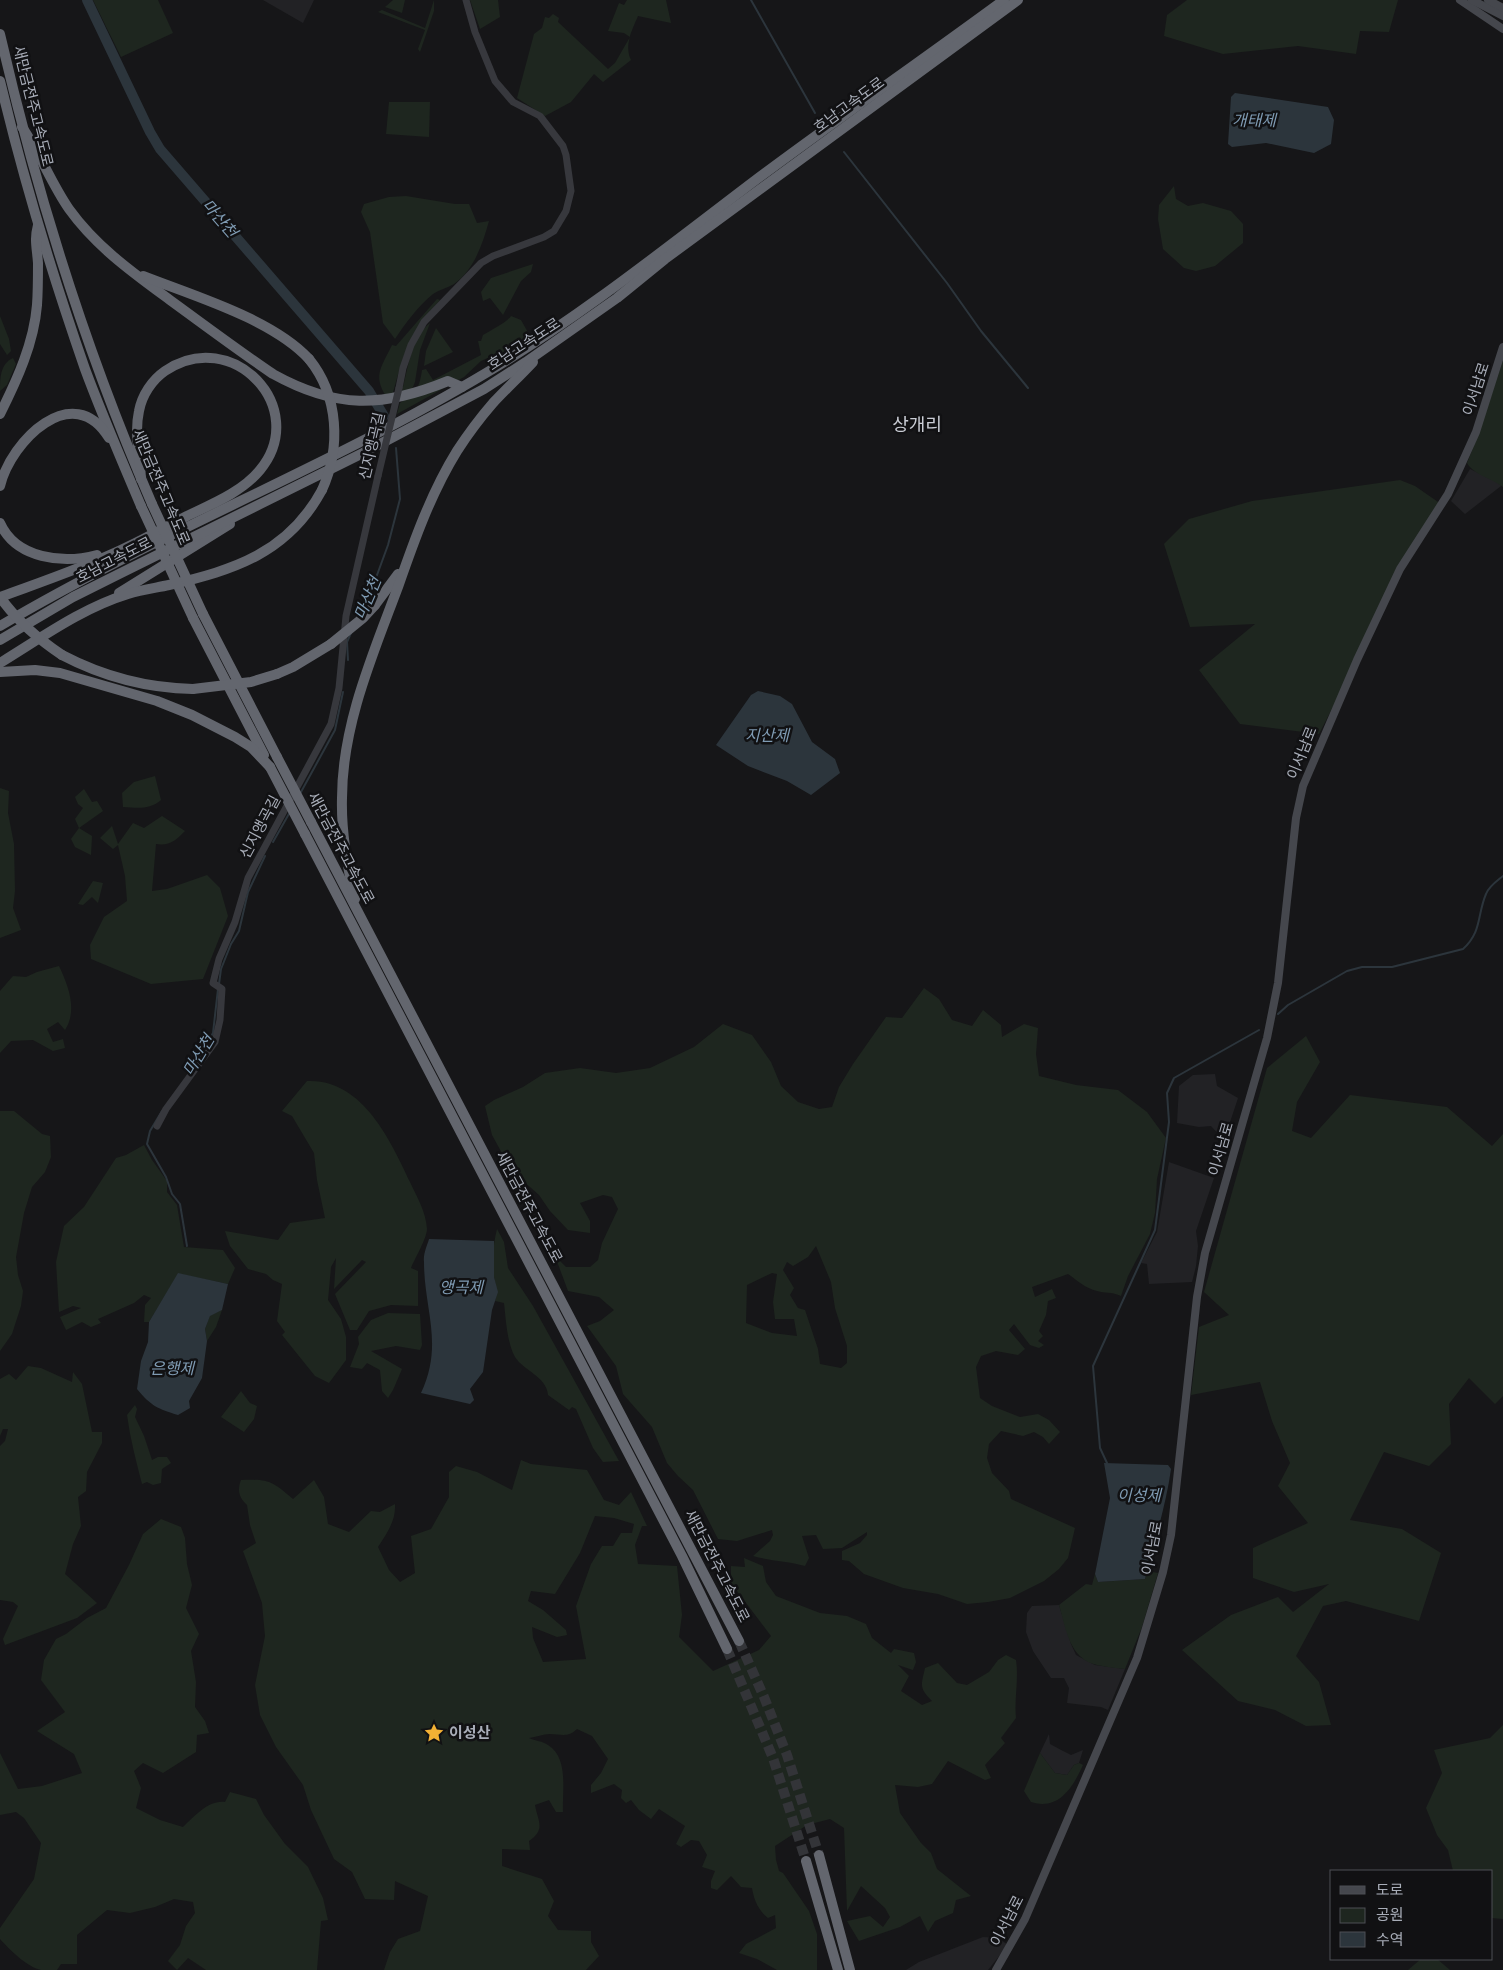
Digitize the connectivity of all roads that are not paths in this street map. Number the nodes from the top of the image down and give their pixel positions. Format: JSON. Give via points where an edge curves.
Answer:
{"nodes":[{"id":1,"x":466,"y":0,"type":"edge"},
{"id":2,"x":1004,"y":0,"type":"edge"},
{"id":3,"x":1018,"y":0,"type":"edge"},
{"id":4,"x":1460,"y":0,"type":"edge"},
{"id":5,"x":1472,"y":0,"type":"edge"},
{"id":6,"x":1488,"y":0,"type":"edge"},
{"id":7,"x":1503,"y":8,"type":"edge"},
{"id":8,"x":1503,"y":16,"type":"edge"},
{"id":9,"x":1503,"y":29,"type":"edge"},
{"id":10,"x":0,"y":34,"type":"edge"},
{"id":11,"x":0,"y":81,"type":"edge"},
{"id":12,"x":22,"y":127,"type":"junction"},
{"id":13,"x":38,"y":225,"type":"junction"},
{"id":14,"x":130,"y":271,"type":"junction"},
{"id":15,"x":1503,"y":346,"type":"edge"},
{"id":16,"x":541,"y":352,"type":"junction"},
{"id":17,"x":462,"y":387,"type":"junction"},
{"id":18,"x":0,"y":414,"type":"edge"},
{"id":19,"x":121,"y":458,"type":"junction"},
{"id":20,"x":296,"y":473,"type":"junction"},
{"id":21,"x":141,"y":479,"type":"junction"},
{"id":22,"x":0,"y":486,"type":"edge"},
{"id":23,"x":283,"y":492,"type":"junction"},
{"id":24,"x":228,"y":496,"type":"junction"},
{"id":25,"x":0,"y":524,"type":"edge"},
{"id":26,"x":122,"y":549,"type":"junction"},
{"id":27,"x":411,"y":552,"type":"junction"},
{"id":28,"x":0,"y":597,"type":"edge"},
{"id":29,"x":93,"y":609,"type":"junction"},
{"id":30,"x":0,"y":626,"type":"edge"},
{"id":31,"x":0,"y":640,"type":"edge"},
{"id":32,"x":0,"y":663,"type":"edge"},
{"id":33,"x":0,"y":672,"type":"edge"},
{"id":34,"x":270,"y":767,"type":"junction"},
{"id":35,"x":359,"y":915,"type":"junction"},
{"id":36,"x":157,"y":1126,"type":"dead end"},
{"id":37,"x":739,"y":1641,"type":"tunnel mouth"},
{"id":38,"x":727,"y":1649,"type":"tunnel mouth"},
{"id":39,"x":819,"y":1855,"type":"tunnel mouth"},
{"id":40,"x":806,"y":1861,"type":"tunnel mouth"},
{"id":41,"x":838,"y":1970,"type":"edge"},
{"id":42,"x":850,"y":1970,"type":"edge"},
{"id":43,"x":996,"y":1970,"type":"edge"}],
"edges":[{"from":1,"to":36,"type":"street","name":"신지앵곡길","bridge":true,"via":[[495,81],[514,102],[540,116],[563,146],[571,191],[566,211],[554,231],[481,263],[424,322],[412,345],[403,368],[346,616],[339,688],[331,724],[248,878],[213,983],[222,989],[215,1042]]},
{"from":2,"to":17,"type":"highway","name":"호남고속도로","via":[[611,288],[531,345]]},
{"from":3,"to":16,"type":"highway","name":"호남고속도로"},
{"from":4,"to":9,"type":"main road"},
{"from":5,"to":8,"type":"main road"},
{"from":6,"to":7,"type":"main road"},
{"from":10,"to":12,"type":"highway","name":"새만금전주고속도로"},
{"from":11,"to":13,"type":"highway","name":"새만금전주고속도로"},
{"from":12,"to":14,"type":"highway","via":[[48,177],[70,210],[105,250]]},
{"from":12,"to":21,"type":"highway","name":"새만금전주고속도로","via":[[77,312]]},
{"from":13,"to":18,"type":"highway","via":[[35,237],[37,307],[32,335]]},
{"from":13,"to":19,"type":"highway","name":"새만금전주고속도로","via":[[86,370]]},
{"from":14,"to":17,"type":"highway","via":[[273,374],[315,394],[357,402],[382,401],[448,381]]},
{"from":14,"to":29,"type":"highway","bridge":true,"via":[[254,321],[282,336],[309,358],[326,386],[333,415],[334,440],[322,490],[309,512],[278,544],[252,560],[202,578],[128,594]]},
{"from":15,"to":43,"type":"main road","name":"이서남로","via":[[1476,432],[1448,494],[1400,569],[1303,786],[1296,818],[1276,994],[1267,1038],[1205,1253],[1197,1296],[1171,1535],[1163,1572],[1137,1658],[1019,1933]]},
{"from":16,"to":23,"type":"highway","name":"호남고속도로","via":[[452,406]]},
{"from":16,"to":27,"type":"highway","via":[[492,404],[457,452]]},
{"from":17,"to":20,"type":"highway","name":"호남고속도로","via":[[369,439]]},
{"from":19,"to":22,"type":"highway","via":[[103,429],[92,421],[82,416],[58,417],[44,423],[24,440],[9,462]]},
{"from":19,"to":34,"type":"highway","name":"새만금전주고속도로","bridge":true,"via":[[193,618]]},
{"from":20,"to":24,"type":"highway"},
{"from":20,"to":30,"type":"highway","name":"호남고속도로","via":[[119,561]]},
{"from":21,"to":24,"type":"highway","via":[[136,433],[145,393],[161,374],[180,362],[199,357],[217,358],[239,365],[260,382],[272,404],[275,422],[274,440],[266,460],[247,482]]},
{"from":21,"to":35,"type":"highway","name":"새만금전주고속도로","bridge":true,"via":[[203,614]]},
{"from":23,"to":29,"type":"highway"},
{"from":23,"to":31,"type":"highway","name":"호남고속도로","via":[[73,597]]},
{"from":24,"to":26,"type":"highway"},
{"from":25,"to":26,"type":"highway","via":[[14,542],[41,556],[74,559]]},
{"from":26,"to":28,"type":"highway"},
{"from":27,"to":28,"type":"highway","bridge":true,"via":[[375,605],[331,644],[277,674],[251,682],[193,689],[169,689],[123,681],[62,655],[32,633]]},
{"from":27,"to":35,"type":"highway","via":[[366,672],[350,729],[344,768],[344,848]]},
{"from":29,"to":32,"type":"highway"},
{"from":33,"to":34,"type":"highway","via":[[35,670],[60,673],[157,701],[235,736]]},
{"from":34,"to":38,"type":"highway","name":"새만금전주고속도로","bridge":true,"via":[[682,1556]]},
{"from":35,"to":37,"type":"highway","name":"새만금전주고속도로"},
{"from":39,"to":42,"type":"highway"},
{"from":40,"to":41,"type":"highway"}]}
